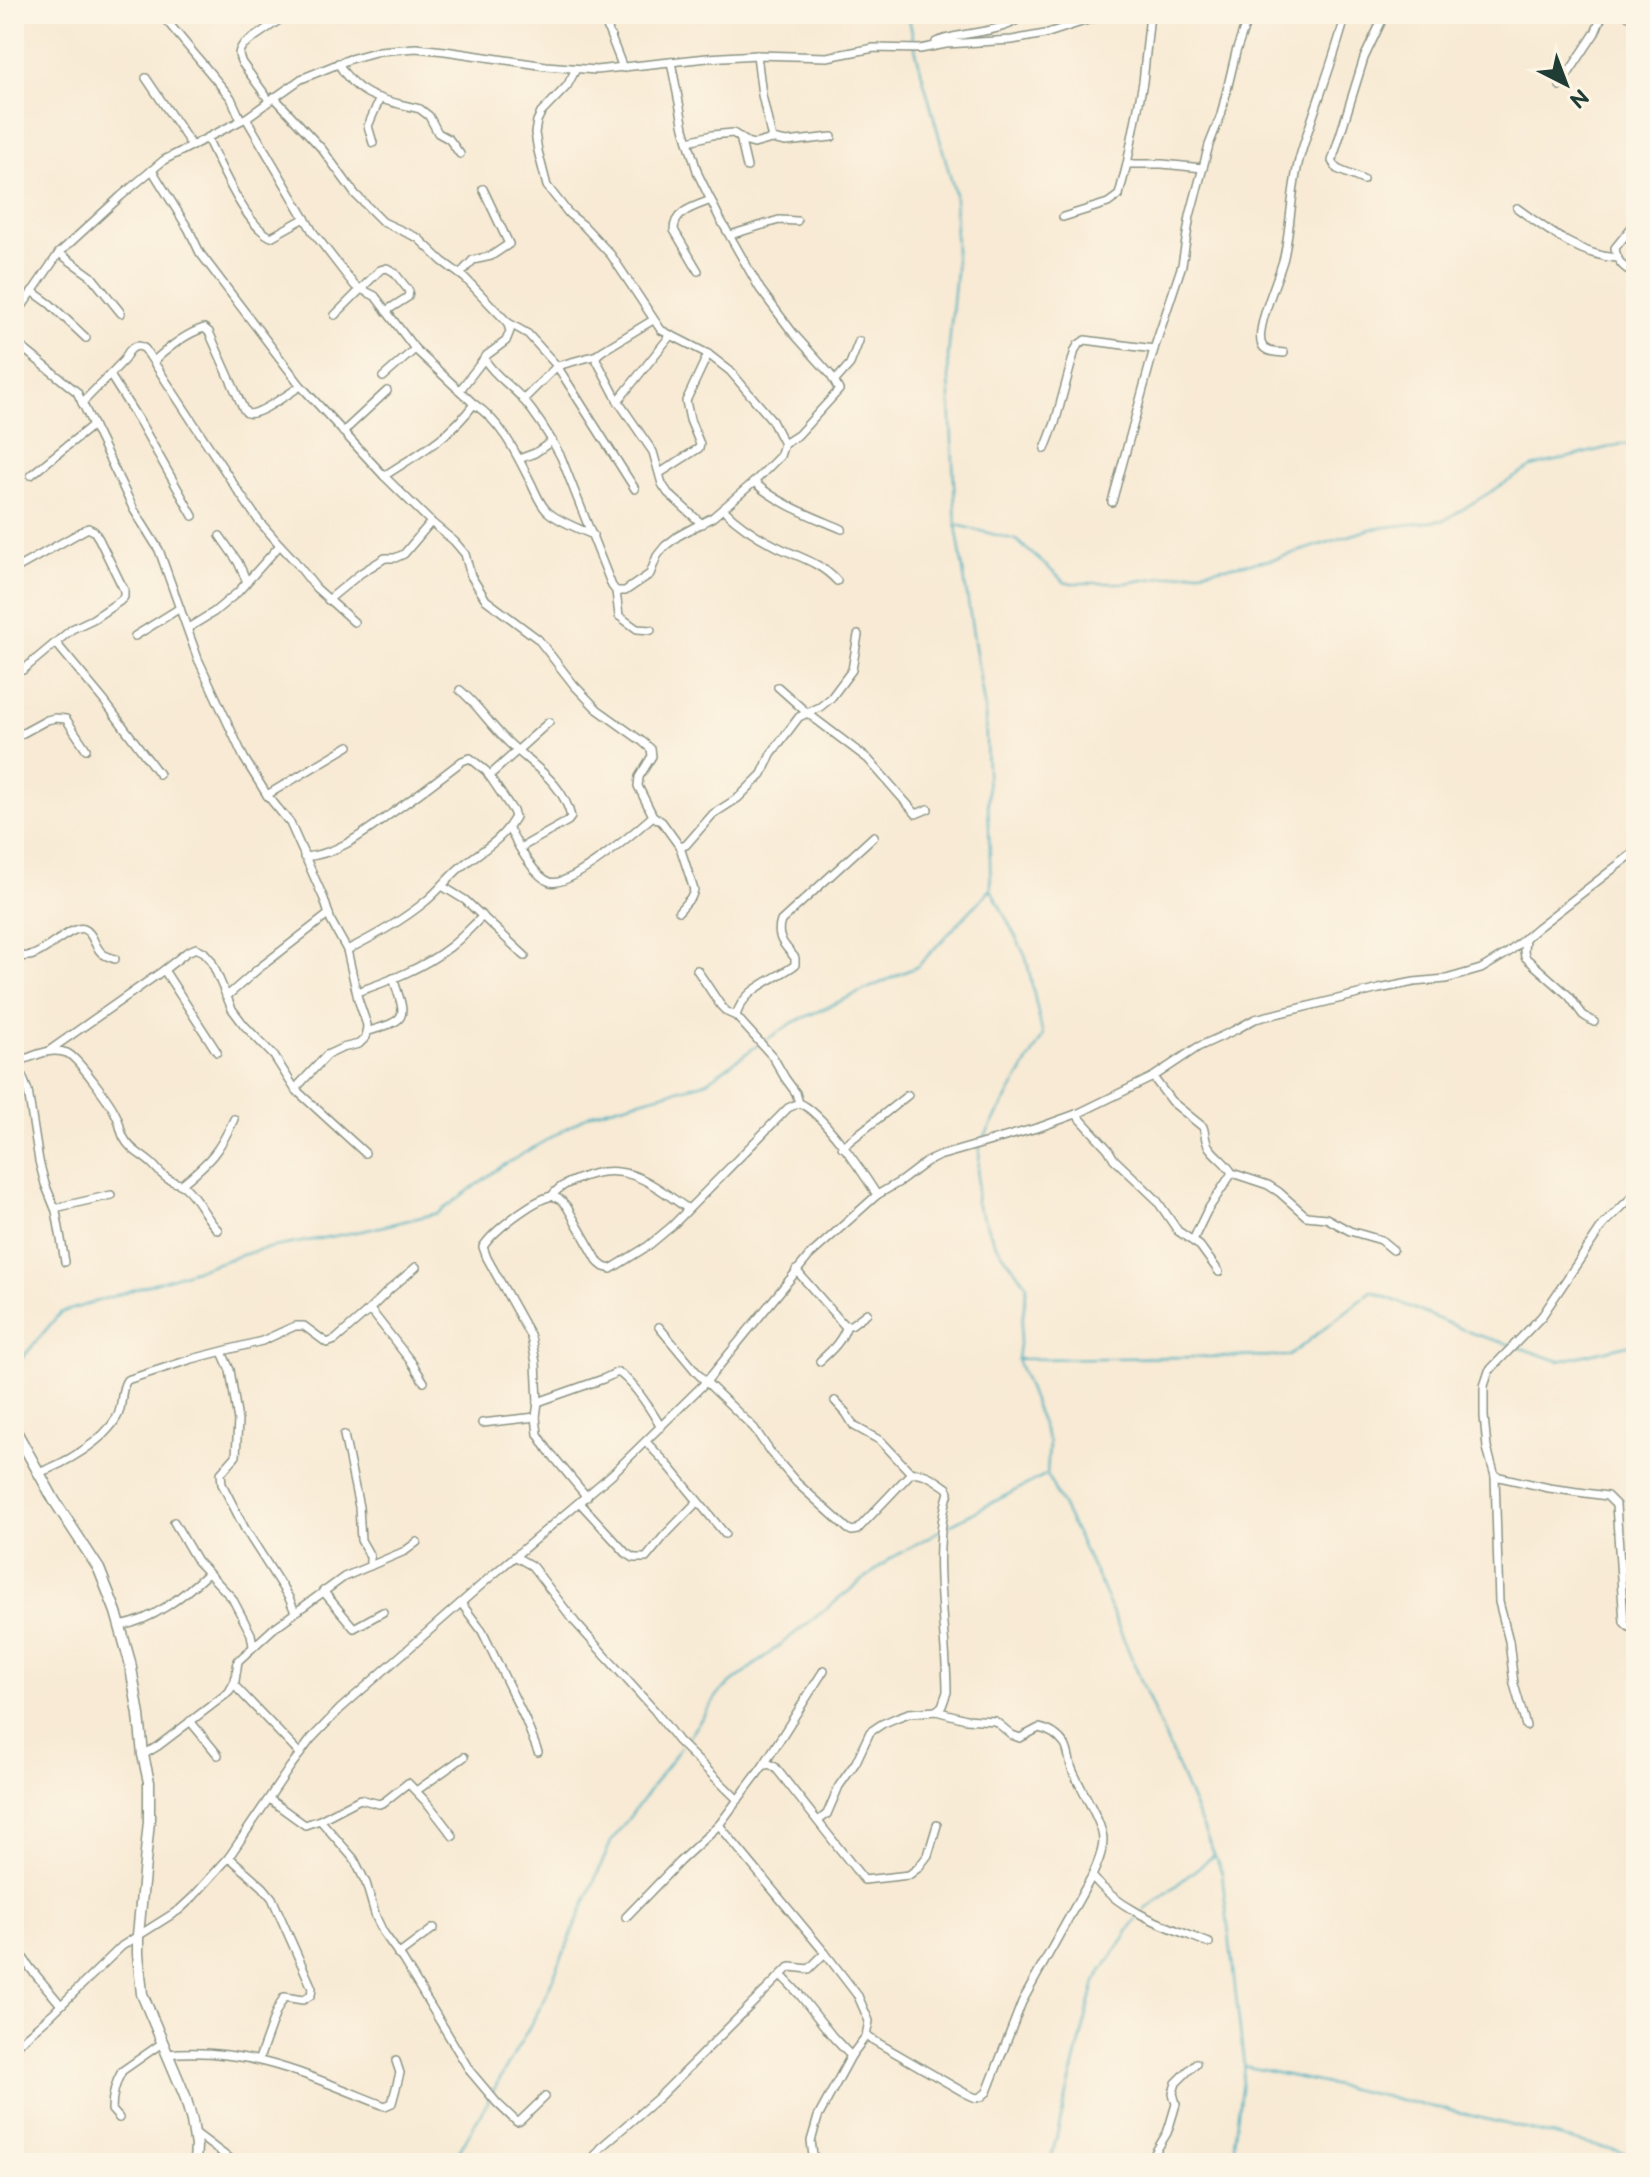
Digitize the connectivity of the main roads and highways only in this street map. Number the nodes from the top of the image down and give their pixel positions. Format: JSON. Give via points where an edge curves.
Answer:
{"nodes":[{"id":1,"x":14,"y":1428,"type":"edge"},
{"id":2,"x":195,"y":2163,"type":"edge"}],
"edges":[{"from":1,"to":2,"type":"main road","via":[[99,1569],[130,1662],[149,1782],[138,1935],[142,1994],[185,2096]]}]}
